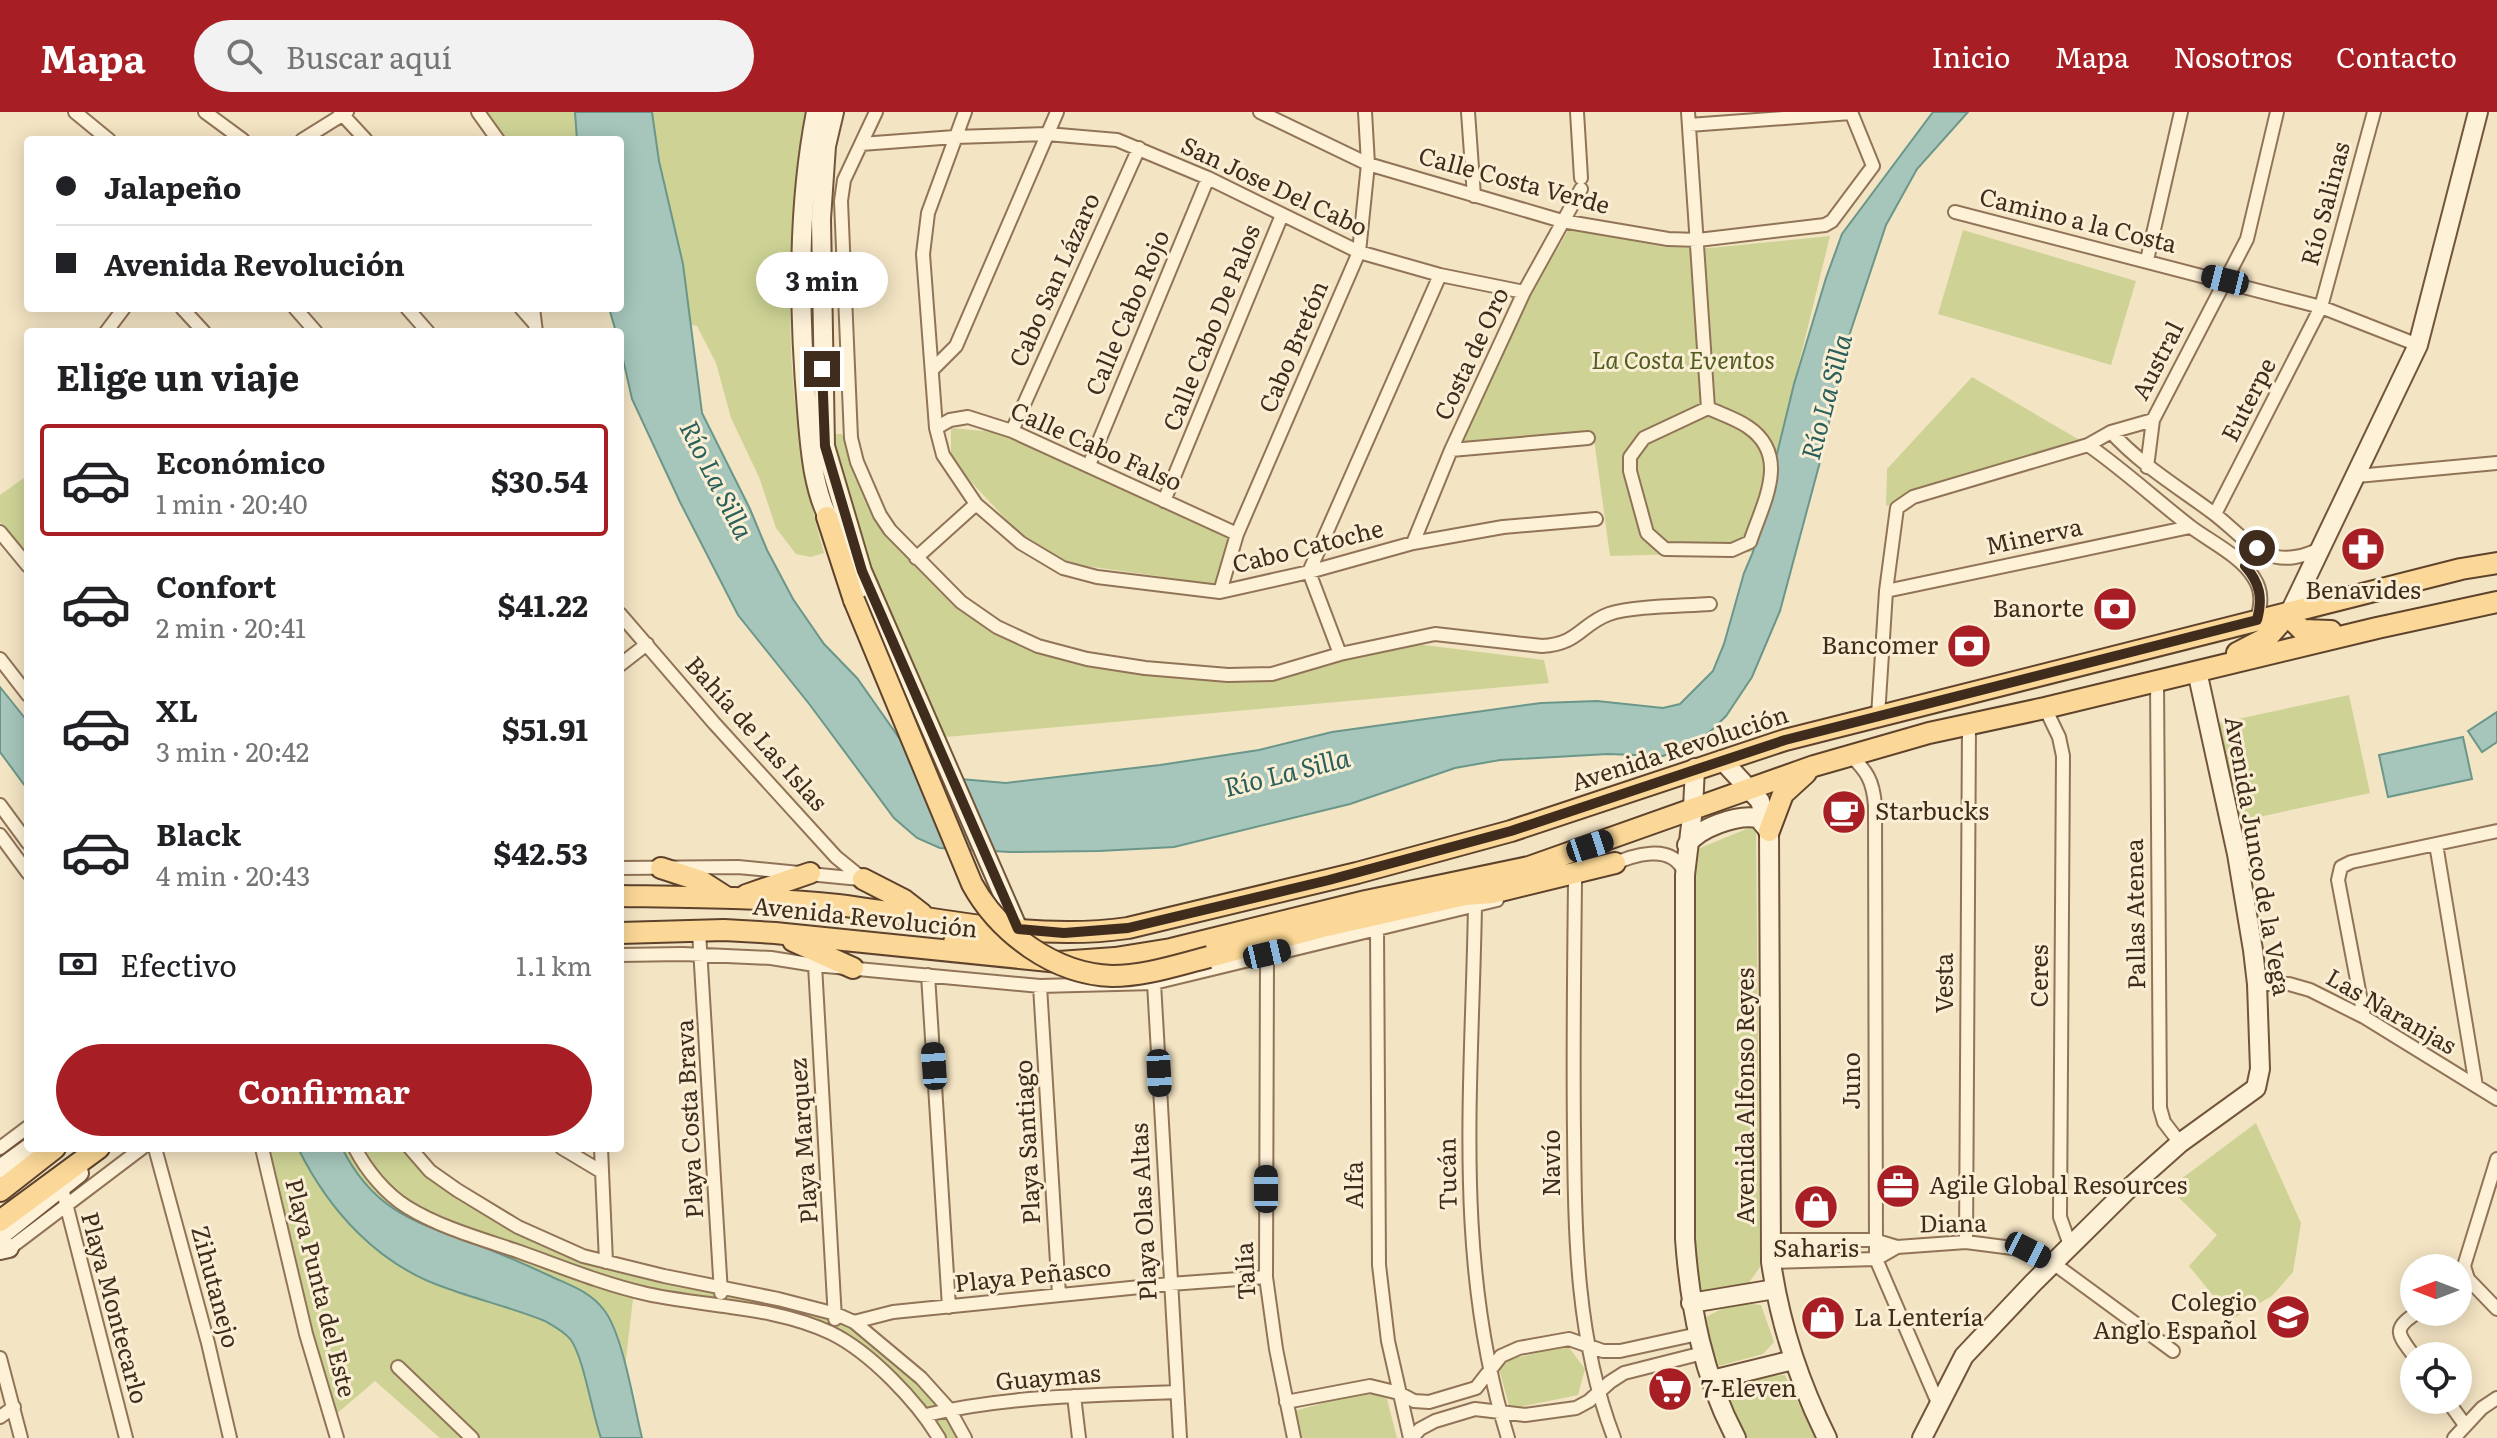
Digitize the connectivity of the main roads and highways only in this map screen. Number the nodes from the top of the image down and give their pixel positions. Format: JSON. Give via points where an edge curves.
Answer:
{"nodes":[{"id":1,"x":816,"y":112,"type":"edge"},
{"id":2,"x":834,"y":112,"type":"edge"},
{"id":3,"x":2478,"y":113,"type":"edge"},
{"id":4,"x":827,"y":517,"type":"junction"},
{"id":5,"x":2497,"y":563,"type":"edge"},
{"id":6,"x":862,"y":571,"type":"junction"},
{"id":7,"x":2497,"y":602,"type":"edge"},
{"id":8,"x":2290,"y":612,"type":"junction"},
{"id":9,"x":2377,"y":628,"type":"junction"},
{"id":10,"x":2207,"y":669,"type":"junction"},
{"id":11,"x":1722,"y":760,"type":"junction"},
{"id":12,"x":1814,"y":766,"type":"junction"},
{"id":13,"x":1695,"y":768,"type":"junction"},
{"id":14,"x":1750,"y":788,"type":"junction"},
{"id":15,"x":1693,"y":808,"type":"junction"},
{"id":16,"x":1769,"y":831,"type":"junction"},
{"id":17,"x":1687,"y":845,"type":"junction"},
{"id":18,"x":1615,"y":863,"type":"road end"},
{"id":19,"x":1529,"y":867,"type":"junction"},
{"id":20,"x":661,"y":868,"type":"road end"},
{"id":21,"x":993,"y":872,"type":"junction"},
{"id":22,"x":810,"y":873,"type":"road end"},
{"id":23,"x":863,"y":879,"type":"road end"},
{"id":24,"x":624,"y":896,"type":"edge"},
{"id":25,"x":734,"y":897,"type":"junction"},
{"id":26,"x":1470,"y":900,"type":"junction"},
{"id":27,"x":925,"y":916,"type":"junction"},
{"id":28,"x":976,"y":920,"type":"junction"},
{"id":29,"x":1018,"y":929,"type":"junction"},
{"id":30,"x":624,"y":933,"type":"edge"},
{"id":31,"x":775,"y":933,"type":"junction"},
{"id":32,"x":928,"y":950,"type":"junction"},
{"id":33,"x":853,"y":968,"type":"road end"},
{"id":34,"x":24,"y":1152,"type":"edge"},
{"id":35,"x":50,"y":1152,"type":"edge"},
{"id":36,"x":94,"y":1152,"type":"edge"},
{"id":37,"x":103,"y":1152,"type":"edge"},
{"id":38,"x":0,"y":1169,"type":"edge"},
{"id":39,"x":0,"y":1191,"type":"edge"},
{"id":40,"x":0,"y":1221,"type":"edge"},
{"id":41,"x":2,"y":1247,"type":"edge"},
{"id":42,"x":1775,"y":1289,"type":"junction"},
{"id":43,"x":1691,"y":1303,"type":"junction"},
{"id":44,"x":1793,"y":1360,"type":"junction"},
{"id":45,"x":1712,"y":1380,"type":"junction"},
{"id":46,"x":1736,"y":1438,"type":"edge"},
{"id":47,"x":1827,"y":1438,"type":"edge"},
{"id":48,"x":1922,"y":1438,"type":"edge"}],
"edges":[{"from":1,"to":4,"type":"main road","name":"Avenida Revolución","via":[[803,227],[802,321],[810,450]]},
{"from":2,"to":6,"type":"main road","name":"Avenida Revolución","via":[[821,219],[825,446]]},
{"from":3,"to":8,"type":"main road","via":[[2418,345]]},
{"from":4,"to":6,"type":"main road","name":"Avenida Revolución"},
{"from":4,"to":26,"type":"main road","bridge":true,"via":[[854,600],[972,884],[1002,925],[1056,962],[1100,975],[1151,972],[1322,927]]},
{"from":5,"to":8,"type":"main road","name":"Avenida Revolución"},
{"from":6,"to":21,"type":"main road","name":"Avenida Revolución"},
{"from":7,"to":9,"type":"main road","name":"Avenida Revolución"},
{"from":8,"to":9,"type":"main road","via":[[2296,626],[2308,632]]},
{"from":8,"to":10,"type":"main road","via":[[2268,637]]},
{"from":8,"to":11,"type":"main road","name":"Avenida Revolución"},
{"from":9,"to":10,"type":"main road","name":"Avenida Revolución"},
{"from":10,"to":12,"type":"main road","name":"Avenida Revolución"},
{"from":10,"to":48,"type":"main road","name":"Avenida Junco de la Vega","via":[[2257,984],[2256,1088],[2180,1143],[2070,1245],[1964,1356]]},
{"from":11,"to":13,"type":"main road","name":"Avenida Revolución"},
{"from":11,"to":14,"type":"main road","name":"Avenida Alfonso Reyes"},
{"from":12,"to":14,"type":"main road","name":"Avenida Revolución"},
{"from":12,"to":16,"type":"main road","via":[[1783,794]]},
{"from":13,"to":15,"type":"main road"},
{"from":13,"to":29,"type":"main road","name":"Avenida Revolución","via":[[1511,831],[1168,920],[1089,932]]},
{"from":14,"to":15,"type":"main road","name":"Avenida Revolución"},
{"from":14,"to":16,"type":"main road","name":"Avenida Alfonso Reyes","via":[[1765,812]]},
{"from":15,"to":17,"type":"main road"},
{"from":15,"to":19,"type":"main road","name":"Avenida Revolución"},
{"from":16,"to":17,"type":"main road","via":[[1758,818],[1744,818],[1699,831]]},
{"from":16,"to":42,"type":"main road","name":"Avenida Alfonso Reyes","via":[[1769,1240]]},
{"from":17,"to":43,"type":"main road","via":[[1684,1218]]},
{"from":18,"to":26,"type":"main road"},
{"from":19,"to":26,"type":"main road"},
{"from":19,"to":32,"type":"main road","name":"Avenida Revolución","via":[[1115,958],[1048,962]]},
{"from":20,"to":25,"type":"main road"},
{"from":21,"to":28,"type":"main road","name":"Avenida Revolución"},
{"from":21,"to":29,"type":"main road","name":"Avenida Revolución"},
{"from":22,"to":25,"type":"main road"},
{"from":23,"to":27,"type":"main road"},
{"from":24,"to":25,"type":"main road","name":"Avenida Revolución"},
{"from":25,"to":27,"type":"main road","name":"Avenida Revolución"},
{"from":27,"to":28,"type":"main road","name":"Avenida Revolución"},
{"from":28,"to":29,"type":"main road","name":"Avenida Revolución"},
{"from":29,"to":32,"type":"main road","via":[[1006,940],[946,943]]},
{"from":30,"to":31,"type":"main road","name":"Avenida Revolución"},
{"from":31,"to":32,"type":"main road","name":"Avenida Revolución"},
{"from":31,"to":33,"type":"main road"},
{"from":34,"to":38,"type":"main road"},
{"from":35,"to":39,"type":"main road"},
{"from":36,"to":40,"type":"main road"},
{"from":37,"to":41,"type":"main road","via":[[64,1197]]},
{"from":42,"to":43,"type":"main road"},
{"from":42,"to":44,"type":"main road","name":"Avenida Alfonso Reyes"},
{"from":43,"to":45,"type":"main road"},
{"from":44,"to":45,"type":"main road"},
{"from":44,"to":47,"type":"main road","name":"Avenida Alfonso Reyes"},
{"from":45,"to":46,"type":"main road"}]}
